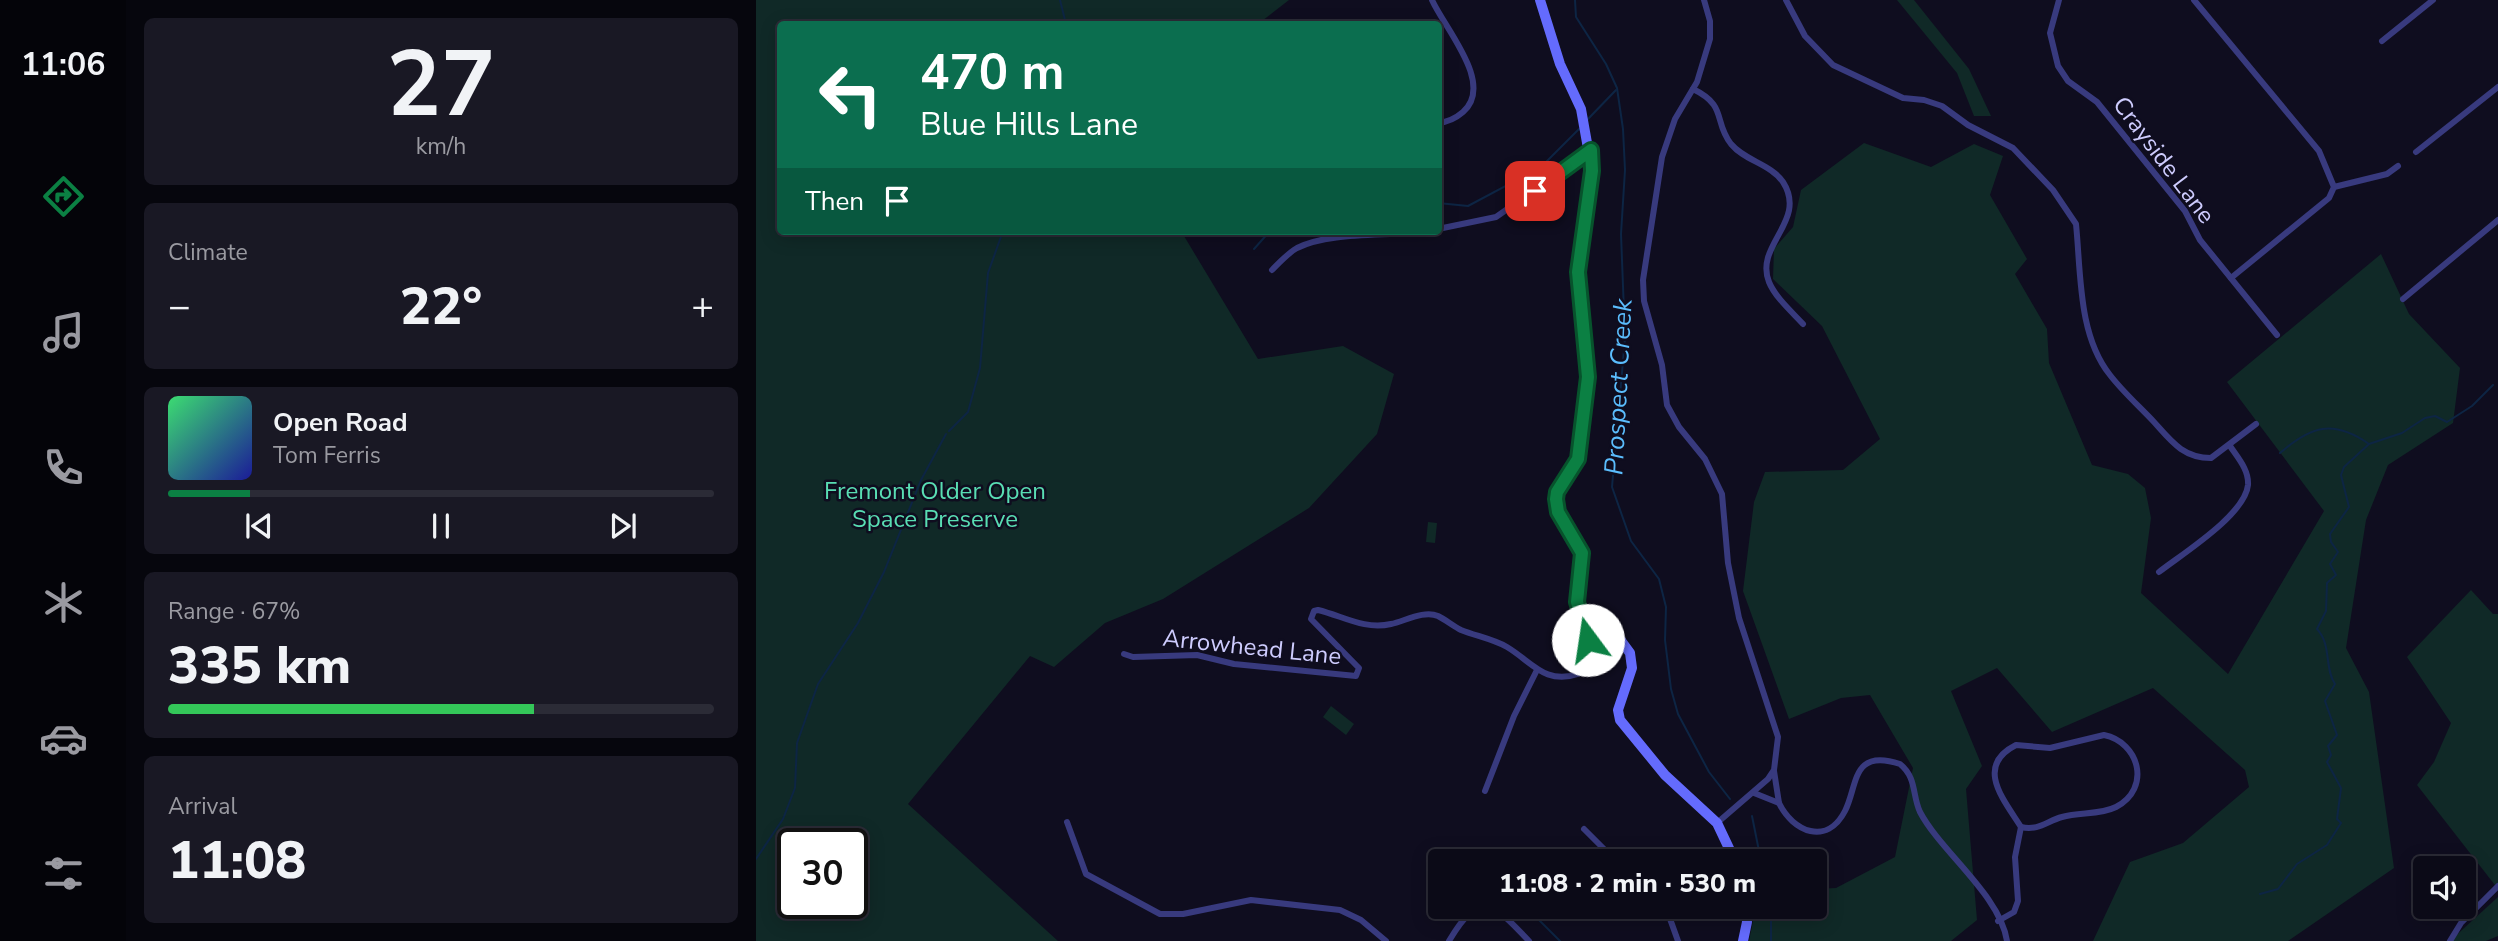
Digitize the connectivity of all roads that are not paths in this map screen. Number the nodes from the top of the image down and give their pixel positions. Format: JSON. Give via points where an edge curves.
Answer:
{"nodes":[{"id":1,"x":1432,"y":0,"type":"edge"},
{"id":2,"x":1540,"y":0,"type":"edge"},
{"id":3,"x":1704,"y":0,"type":"edge"},
{"id":4,"x":1786,"y":0,"type":"edge"},
{"id":5,"x":2059,"y":0,"type":"edge"},
{"id":6,"x":2194,"y":0,"type":"edge"},
{"id":7,"x":2433,"y":0,"type":"edge"},
{"id":8,"x":2382,"y":41,"type":"dead end"},
{"id":9,"x":2498,"y":87,"type":"edge"},
{"id":10,"x":1693,"y":89,"type":"junction"},
{"id":11,"x":1442,"y":122,"type":"edge"},
{"id":12,"x":1591,"y":150,"type":"junction"},
{"id":13,"x":2416,"y":152,"type":"dead end"},
{"id":14,"x":2398,"y":166,"type":"dead end"},
{"id":15,"x":2334,"y":187,"type":"junction"},
{"id":16,"x":2498,"y":220,"type":"edge"},
{"id":17,"x":1442,"y":228,"type":"edge"},
{"id":18,"x":1400,"y":235,"type":"edge"},
{"id":19,"x":1272,"y":270,"type":"dead end"},
{"id":20,"x":2231,"y":278,"type":"junction"},
{"id":21,"x":2403,"y":299,"type":"dead end"},
{"id":22,"x":1803,"y":324,"type":"dead end"},
{"id":23,"x":2277,"y":335,"type":"dead end"},
{"id":24,"x":2256,"y":424,"type":"dead end"},
{"id":25,"x":2230,"y":446,"type":"junction"},
{"id":26,"x":2159,"y":572,"type":"dead end"},
{"id":27,"x":1582,"y":610,"type":"junction"},
{"id":28,"x":1124,"y":654,"type":"dead end"},
{"id":29,"x":1537,"y":670,"type":"junction"},
{"id":30,"x":1774,"y":770,"type":"junction"},
{"id":31,"x":1485,"y":791,"type":"dead end"},
{"id":32,"x":1754,"y":793,"type":"junction"},
{"id":33,"x":1779,"y":803,"type":"junction"},
{"id":34,"x":1067,"y":822,"type":"dead end"},
{"id":35,"x":1717,"y":823,"type":"junction"},
{"id":36,"x":2021,"y":827,"type":"junction"},
{"id":37,"x":1584,"y":829,"type":"dead end"},
{"id":38,"x":1604,"y":849,"type":"edge"},
{"id":39,"x":1729,"y":849,"type":"edge"},
{"id":40,"x":2498,"y":886,"type":"edge"},
{"id":41,"x":1670,"y":919,"type":"edge"},
{"id":42,"x":1748,"y":919,"type":"edge"},
{"id":43,"x":1998,"y":921,"type":"junction"},
{"id":44,"x":1386,"y":941,"type":"edge"},
{"id":45,"x":1449,"y":941,"type":"edge"},
{"id":46,"x":1529,"y":941,"type":"edge"},
{"id":47,"x":1678,"y":941,"type":"edge"},
{"id":48,"x":1743,"y":941,"type":"edge"},
{"id":49,"x":2007,"y":941,"type":"edge"},
{"id":50,"x":2451,"y":941,"type":"edge"}],
"edges":[{"from":1,"to":11,"type":"street","via":[[1470,67],[1474,83],[1467,108],[1453,120]]},
{"from":2,"to":12,"type":"street","via":[[1560,64],[1581,109]]},
{"from":3,"to":10,"type":"street","via":[[1710,39]]},
{"from":4,"to":25,"type":"street","via":[[1805,36],[1833,65],[1903,98],[1942,106],[2023,155],[2076,224],[2087,326],[2109,374],[2187,455],[2211,458]]},
{"from":5,"to":20,"type":"street","name":"Crayside Lane","via":[[2050,33],[2058,66],[2068,81],[2097,102],[2185,211],[2200,240]]},
{"from":6,"to":15,"type":"street","via":[[2319,151]]},
{"from":7,"to":8,"type":"street"},
{"from":9,"to":13,"type":"street"},
{"from":10,"to":22,"type":"street","via":[[1720,112],[1731,144],[1774,172],[1787,191],[1790,212],[1766,257],[1765,270],[1770,286]]},
{"from":10,"to":30,"type":"street","via":[[1675,119],[1662,157],[1643,280],[1644,301],[1662,365],[1667,405],[1705,458],[1722,494],[1739,618],[1778,737]]},
{"from":12,"to":17,"type":"street","via":[[1496,217]]},
{"from":12,"to":27,"type":"street","via":[[1578,272],[1588,377],[1578,459],[1556,499],[1558,512],[1582,553],[1577,602]]},
{"from":14,"to":15,"type":"street","via":[[2387,174]]},
{"from":15,"to":20,"type":"street","via":[[2329,198]]},
{"from":16,"to":21,"type":"street"},
{"from":18,"to":19,"type":"street","via":[[1329,238],[1295,249]]},
{"from":20,"to":23,"type":"street","name":"Crayside Lane"},
{"from":24,"to":25,"type":"street"},
{"from":25,"to":26,"type":"street","via":[[2245,468],[2244,500]]},
{"from":27,"to":29,"type":"street","name":"Arrowhead Lane","via":[[1588,640],[1584,669],[1558,679]]},
{"from":27,"to":35,"type":"street","via":[[1619,638],[1630,653],[1632,668],[1618,710],[1620,720],[1665,775]]},
{"from":28,"to":29,"type":"street","name":"Arrowhead Lane","via":[[1197,655],[1234,664],[1356,676],[1359,668],[1311,615],[1318,610],[1359,624],[1388,625],[1425,614],[1506,646]]},
{"from":29,"to":31,"type":"street"},
{"from":30,"to":32,"type":"street"},
{"from":30,"to":33,"type":"street"},
{"from":32,"to":33,"type":"street"},
{"from":32,"to":35,"type":"street"},
{"from":33,"to":43,"type":"street","via":[[1798,829],[1823,830],[1846,810],[1853,779],[1864,767],[1877,762],[1900,764],[1915,787],[1920,811],[1961,862]]},
{"from":34,"to":44,"type":"street","via":[[1086,874],[1160,914],[1251,900],[1340,910]]},
{"from":35,"to":39,"type":"street"},
{"from":36,"to":36,"type":"street","via":[[2039,828],[2062,817],[2118,806],[2131,794],[2139,766],[2127,744],[2104,735],[2050,748],[2022,744],[2009,749],[1998,762],[1995,782]]},
{"from":36,"to":43,"type":"street","via":[[2014,868],[2018,901],[2014,912]]},
{"from":37,"to":38,"type":"street"},
{"from":40,"to":50,"type":"street","via":[[2461,923]]},
{"from":41,"to":47,"type":"street"},
{"from":42,"to":48,"type":"street"},
{"from":43,"to":49,"type":"street"},
{"from":45,"to":46,"type":"street","via":[[1464,916],[1475,908],[1489,908],[1504,915]]}]}
